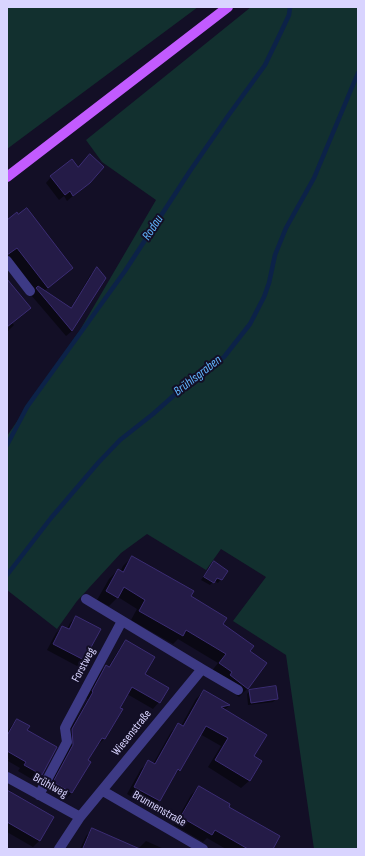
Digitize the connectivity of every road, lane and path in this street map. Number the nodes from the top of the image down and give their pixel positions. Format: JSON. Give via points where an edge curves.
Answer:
{"nodes":[{"id":1,"x":228,"y":7,"type":"edge"},
{"id":2,"x":7,"y":177,"type":"edge"},
{"id":3,"x":7,"y":261,"type":"edge"},
{"id":4,"x":30,"y":291,"type":"dead end"},
{"id":5,"x":86,"y":599,"type":"dead end"},
{"id":6,"x":122,"y":621,"type":"junction"},
{"id":7,"x":202,"y":668,"type":"junction"},
{"id":8,"x":238,"y":690,"type":"dead end"},
{"id":9,"x":7,"y":777,"type":"edge"},
{"id":10,"x":103,"y":791,"type":"junction"},
{"id":11,"x":39,"y":795,"type":"junction"},
{"id":12,"x":80,"y":818,"type":"junction"},
{"id":13,"x":59,"y":849,"type":"edge"},
{"id":14,"x":203,"y":849,"type":"edge"}],
"edges":[{"from":1,"to":2,"type":"main road"},
{"from":3,"to":4,"type":"street"},
{"from":5,"to":6,"type":"street"},
{"from":6,"to":7,"type":"street"},
{"from":6,"to":11,"type":"street","name":"Forstweg","via":[[65,728],[67,742]]},
{"from":7,"to":8,"type":"street"},
{"from":7,"to":10,"type":"street","name":"Wiesenstraße"},
{"from":9,"to":11,"type":"street","name":"Brühlweg"},
{"from":10,"to":12,"type":"street","name":"Wiesenstraße"},
{"from":10,"to":14,"type":"street","name":"Brunnenstraße"},
{"from":11,"to":12,"type":"street","name":"Brühlweg"},
{"from":12,"to":13,"type":"street","name":"Wiesenstraße"}]}
